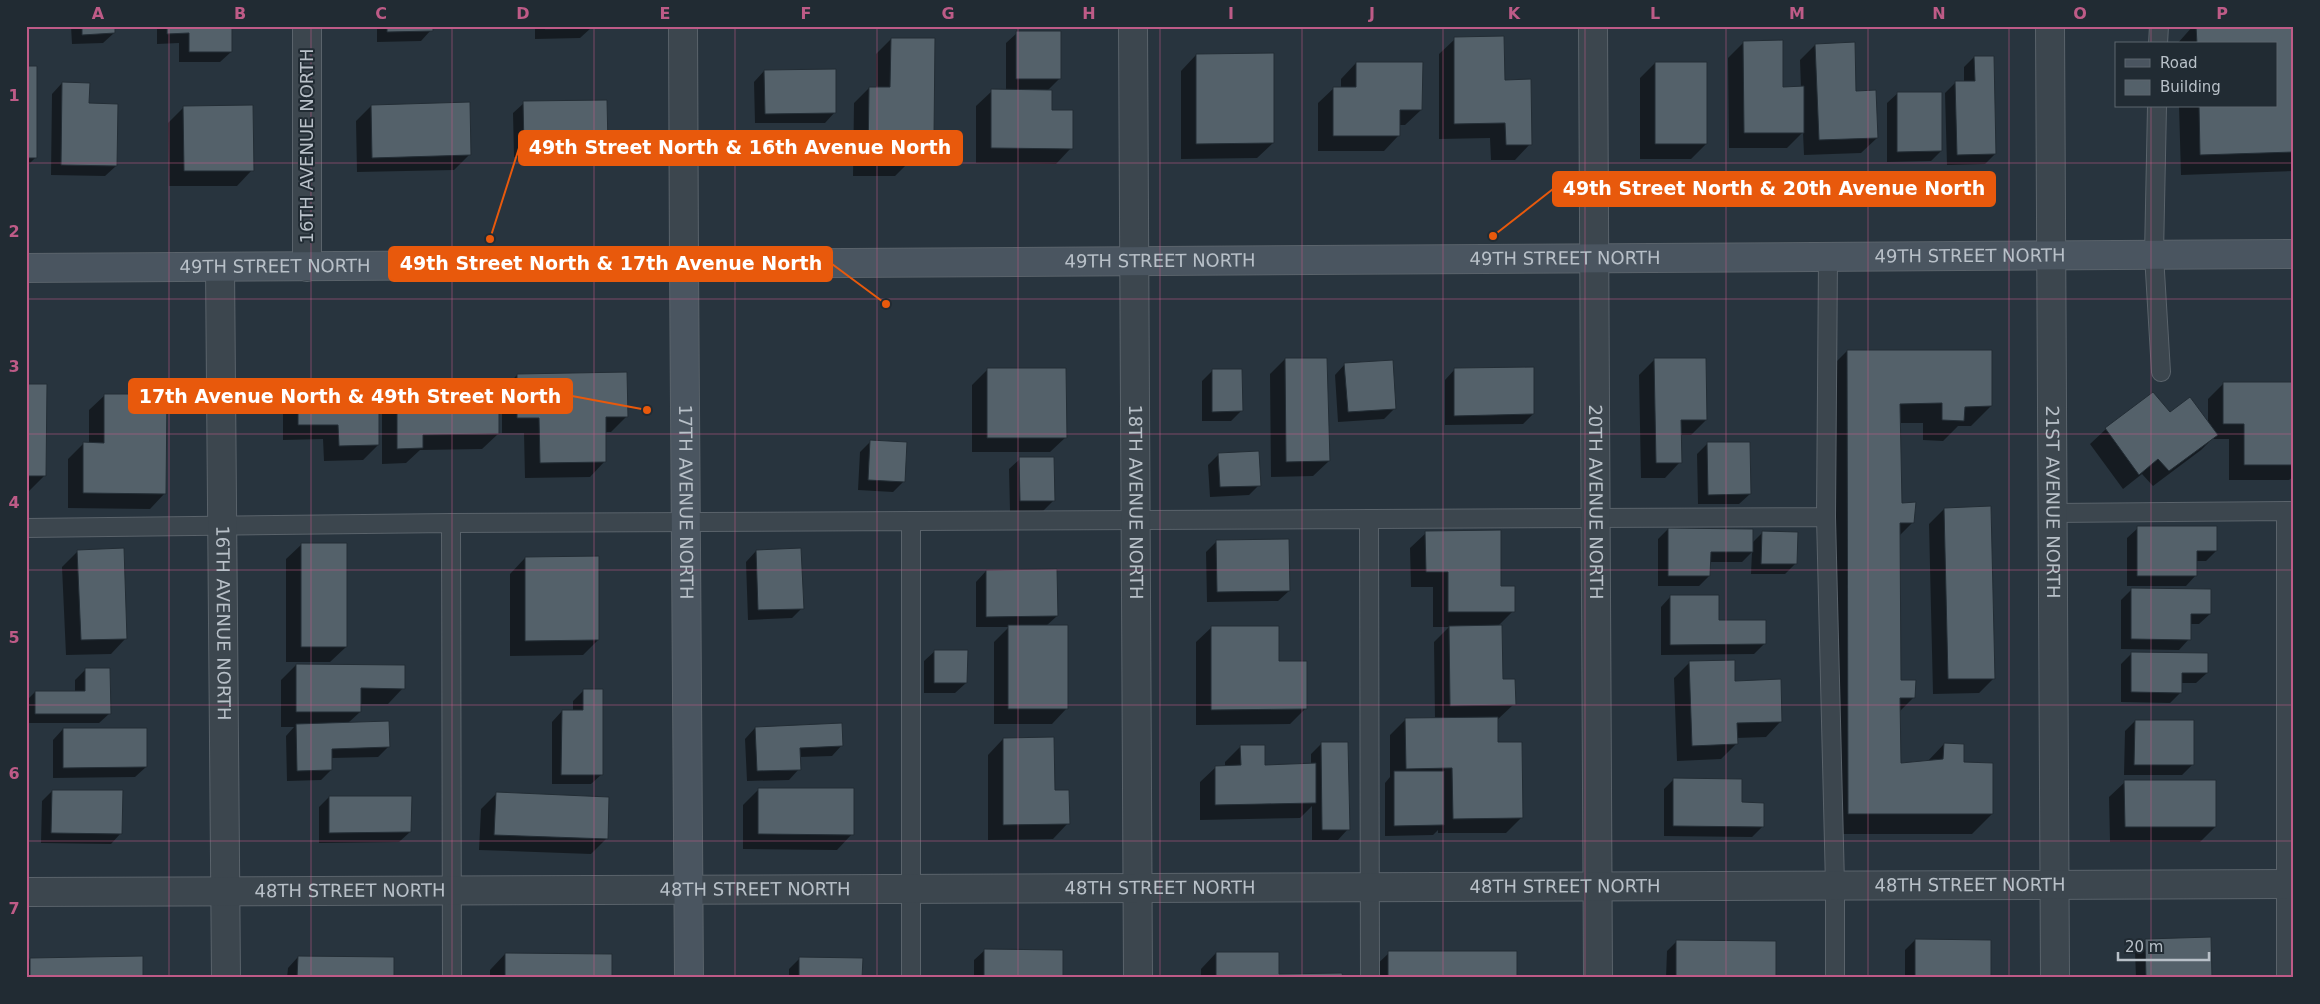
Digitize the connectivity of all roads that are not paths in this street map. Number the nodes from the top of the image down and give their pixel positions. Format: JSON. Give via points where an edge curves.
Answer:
{"nodes":[{"id":1,"x":307,"y":26,"type":"edge"},
{"id":2,"x":683,"y":26,"type":"edge"},
{"id":3,"x":1133,"y":26,"type":"edge"},
{"id":4,"x":1593,"y":26,"type":"edge"},
{"id":5,"x":2050,"y":26,"type":"edge"},
{"id":6,"x":2159,"y":26,"type":"edge"},
{"id":7,"x":2158,"y":42,"type":"edge"},
{"id":8,"x":2157,"y":108,"type":"edge"},
{"id":9,"x":2294,"y":254,"type":"edge"},
{"id":10,"x":2154,"y":255,"type":"junction"},
{"id":11,"x":2052,"y":256,"type":"junction"},
{"id":12,"x":1828,"y":258,"type":"junction"},
{"id":13,"x":1594,"y":259,"type":"junction"},
{"id":14,"x":1134,"y":262,"type":"junction"},
{"id":15,"x":684,"y":264,"type":"junction"},
{"id":16,"x":307,"y":267,"type":"junction"},
{"id":17,"x":26,"y":268,"type":"edge"},
{"id":18,"x":220,"y":268,"type":"junction"},
{"id":19,"x":2161,"y":372,"type":"dead end"},
{"id":20,"x":2290,"y":511,"type":"edge"},
{"id":21,"x":2053,"y":513,"type":"junction"},
{"id":22,"x":1826,"y":517,"type":"junction"},
{"id":23,"x":1595,"y":519,"type":"junction"},
{"id":24,"x":1136,"y":520,"type":"junction"},
{"id":25,"x":1369,"y":520,"type":"junction"},
{"id":26,"x":911,"y":521,"type":"junction"},
{"id":27,"x":686,"y":522,"type":"junction"},
{"id":28,"x":451,"y":523,"type":"junction"},
{"id":29,"x":222,"y":525,"type":"junction"},
{"id":30,"x":26,"y":528,"type":"edge"},
{"id":31,"x":2055,"y":884,"type":"junction"},
{"id":32,"x":2290,"y":884,"type":"edge"},
{"id":33,"x":1835,"y":885,"type":"junction"},
{"id":34,"x":1598,"y":886,"type":"junction"},
{"id":35,"x":1370,"y":887,"type":"junction"},
{"id":36,"x":911,"y":888,"type":"junction"},
{"id":37,"x":1138,"y":888,"type":"junction"},
{"id":38,"x":689,"y":889,"type":"junction"},
{"id":39,"x":451,"y":890,"type":"junction"},
{"id":40,"x":224,"y":891,"type":"junction"},
{"id":41,"x":26,"y":892,"type":"edge"},
{"id":42,"x":226,"y":978,"type":"edge"},
{"id":43,"x":452,"y":978,"type":"edge"},
{"id":44,"x":689,"y":978,"type":"edge"},
{"id":45,"x":911,"y":978,"type":"edge"},
{"id":46,"x":1138,"y":978,"type":"edge"},
{"id":47,"x":1370,"y":978,"type":"edge"},
{"id":48,"x":1598,"y":978,"type":"edge"},
{"id":49,"x":1835,"y":978,"type":"edge"},
{"id":50,"x":2055,"y":978,"type":"edge"},
{"id":51,"x":2286,"y":978,"type":"edge"}],
"edges":[{"from":1,"to":16,"type":"street","name":"16TH AVENUE NORTH"},
{"from":2,"to":15,"type":"street","name":"17TH AVENUE NORTH"},
{"from":3,"to":14,"type":"street","name":"18TH AVENUE NORTH"},
{"from":4,"to":13,"type":"street","name":"20TH AVENUE NORTH"},
{"from":5,"to":11,"type":"street","name":"21ST AVENUE NORTH"},
{"from":6,"to":7,"type":"lane"},
{"from":8,"to":10,"type":"lane"},
{"from":9,"to":10,"type":"main road","name":"49TH STREET NORTH"},
{"from":10,"to":11,"type":"main road","name":"49TH STREET NORTH"},
{"from":10,"to":19,"type":"lane"},
{"from":11,"to":12,"type":"main road","name":"49TH STREET NORTH"},
{"from":11,"to":21,"type":"street","name":"21ST AVENUE NORTH"},
{"from":12,"to":13,"type":"main road","name":"49TH STREET NORTH"},
{"from":12,"to":22,"type":"lane"},
{"from":13,"to":14,"type":"main road","name":"49TH STREET NORTH"},
{"from":13,"to":23,"type":"street","name":"20TH AVENUE NORTH"},
{"from":14,"to":15,"type":"main road","name":"49TH STREET NORTH"},
{"from":14,"to":24,"type":"street","name":"18TH AVENUE NORTH"},
{"from":15,"to":16,"type":"main road","name":"49TH STREET NORTH"},
{"from":15,"to":27,"type":"main road","name":"17TH AVENUE NORTH"},
{"from":16,"to":18,"type":"main road","name":"49TH STREET NORTH"},
{"from":17,"to":18,"type":"main road","name":"49TH STREET NORTH"},
{"from":18,"to":29,"type":"street","name":"16TH AVENUE NORTH"},
{"from":20,"to":21,"type":"lane"},
{"from":20,"to":32,"type":"lane"},
{"from":21,"to":31,"type":"street","name":"21ST AVENUE NORTH"},
{"from":22,"to":23,"type":"lane"},
{"from":22,"to":33,"type":"lane"},
{"from":23,"to":25,"type":"lane"},
{"from":23,"to":34,"type":"street","name":"20TH AVENUE NORTH"},
{"from":24,"to":25,"type":"lane"},
{"from":24,"to":26,"type":"lane"},
{"from":24,"to":37,"type":"street","name":"18TH AVENUE NORTH"},
{"from":25,"to":35,"type":"lane"},
{"from":26,"to":27,"type":"lane"},
{"from":26,"to":36,"type":"lane"},
{"from":27,"to":28,"type":"lane"},
{"from":27,"to":38,"type":"main road","name":"17TH AVENUE NORTH"},
{"from":28,"to":29,"type":"lane"},
{"from":28,"to":39,"type":"lane"},
{"from":29,"to":30,"type":"lane"},
{"from":29,"to":40,"type":"street","name":"16TH AVENUE NORTH"},
{"from":31,"to":32,"type":"street","name":"48TH STREET NORTH"},
{"from":31,"to":33,"type":"street","name":"48TH STREET NORTH"},
{"from":31,"to":50,"type":"street","name":"21ST AVENUE NORTH"},
{"from":32,"to":51,"type":"lane"},
{"from":33,"to":34,"type":"street","name":"48TH STREET NORTH"},
{"from":33,"to":49,"type":"lane"},
{"from":34,"to":35,"type":"street","name":"48TH STREET NORTH"},
{"from":34,"to":48,"type":"street","name":"20TH AVENUE NORTH"},
{"from":35,"to":37,"type":"street","name":"48TH STREET NORTH"},
{"from":35,"to":47,"type":"lane"},
{"from":36,"to":37,"type":"street","name":"48TH STREET NORTH"},
{"from":36,"to":38,"type":"street","name":"48TH STREET NORTH"},
{"from":36,"to":45,"type":"lane"},
{"from":37,"to":46,"type":"street","name":"18TH AVENUE NORTH"},
{"from":38,"to":39,"type":"street","name":"48TH STREET NORTH"},
{"from":38,"to":44,"type":"main road","name":"17TH AVENUE NORTH"},
{"from":39,"to":40,"type":"street","name":"48TH STREET NORTH"},
{"from":39,"to":43,"type":"lane"},
{"from":40,"to":41,"type":"street","name":"48TH STREET NORTH"},
{"from":40,"to":42,"type":"street","name":"16TH AVENUE NORTH"}]}
